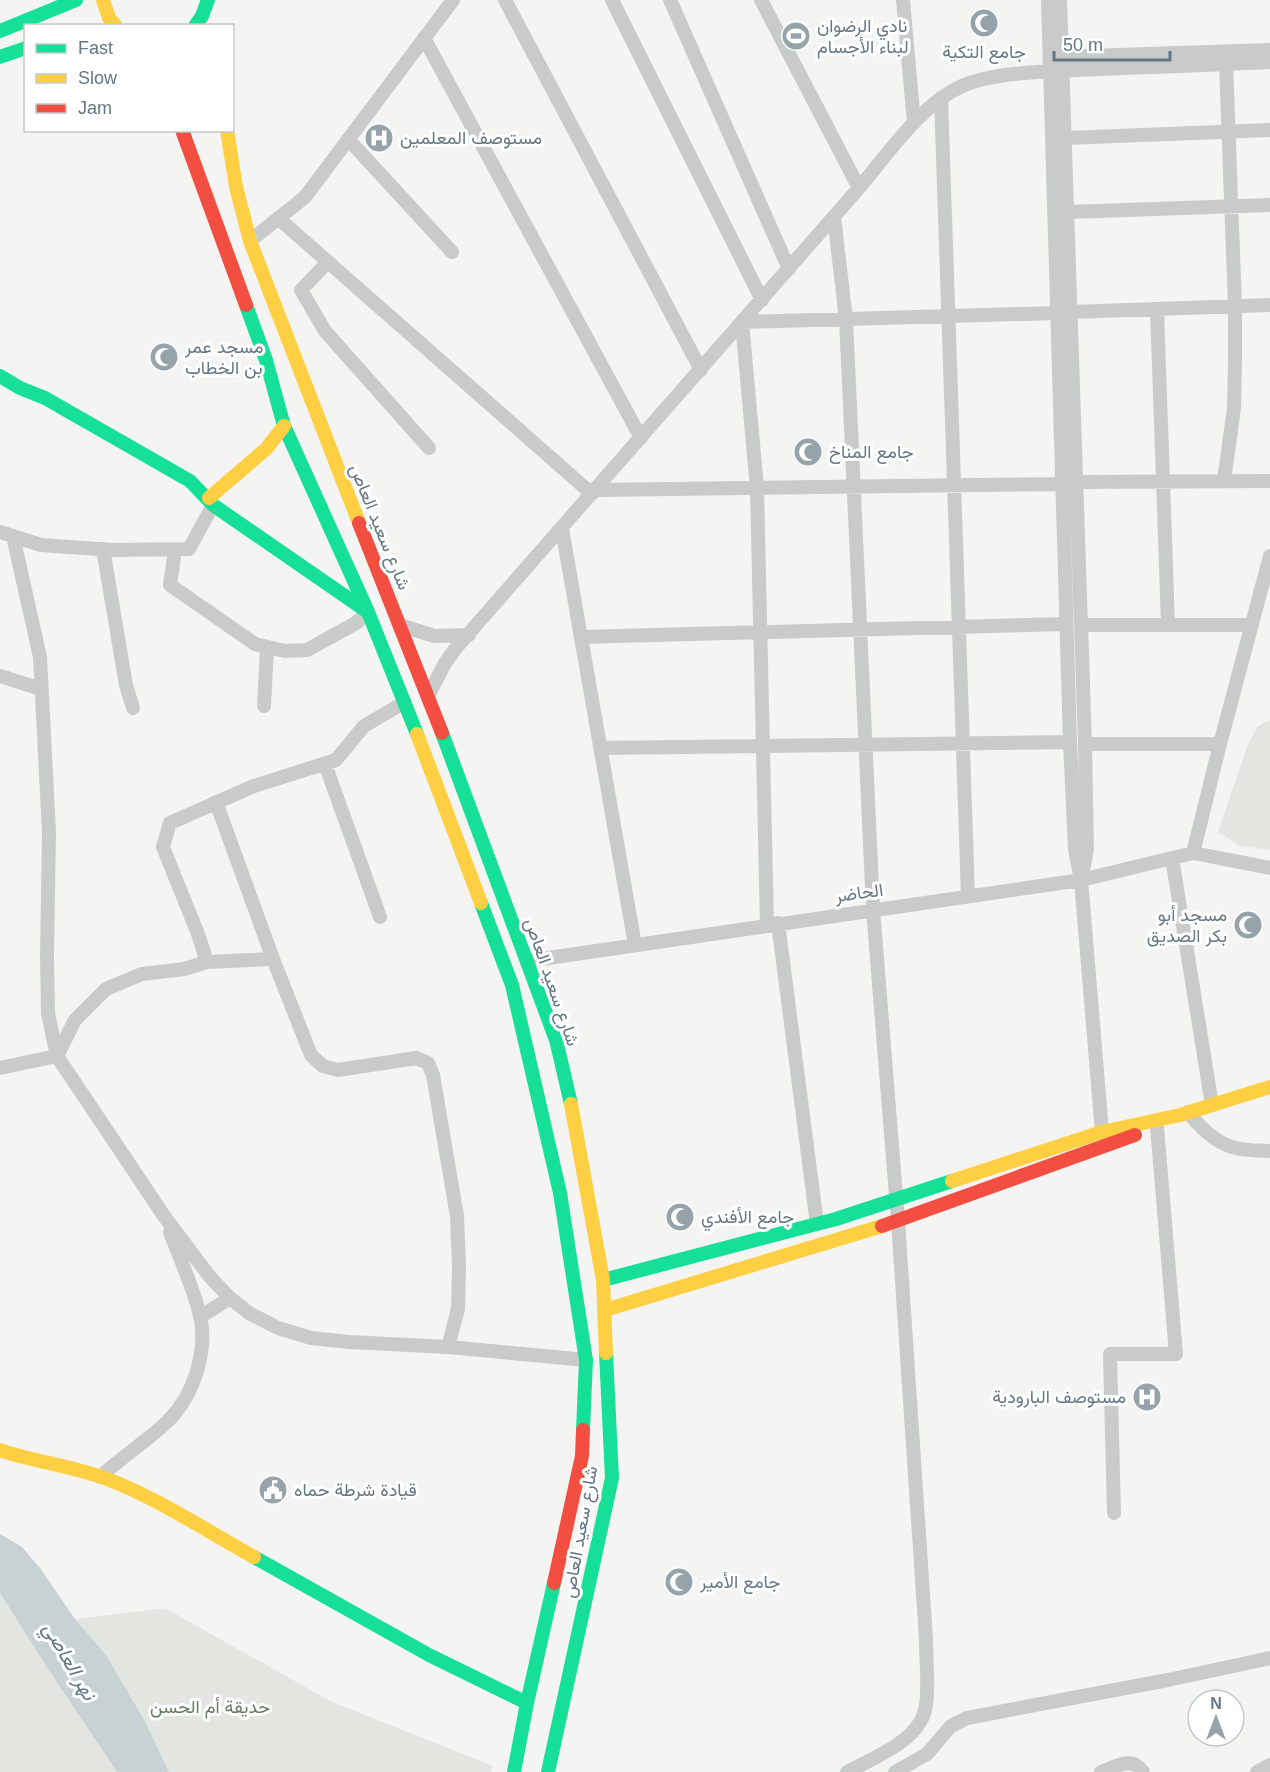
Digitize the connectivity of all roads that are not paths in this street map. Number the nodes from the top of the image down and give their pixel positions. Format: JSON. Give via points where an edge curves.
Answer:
{"nodes":[{"id":1,"x":76,"y":0,"type":"edge"},
{"id":2,"x":103,"y":0,"type":"edge"},
{"id":3,"x":453,"y":0,"type":"edge"},
{"id":4,"x":505,"y":0,"type":"edge"},
{"id":5,"x":612,"y":0,"type":"edge"},
{"id":6,"x":670,"y":0,"type":"edge"},
{"id":7,"x":761,"y":0,"type":"edge"},
{"id":8,"x":903,"y":0,"type":"edge"},
{"id":9,"x":1047,"y":0,"type":"edge"},
{"id":10,"x":1060,"y":0,"type":"edge"},
{"id":11,"x":209,"y":1,"type":"edge"},
{"id":12,"x":114,"y":24,"type":"edge"},
{"id":13,"x":196,"y":24,"type":"edge"},
{"id":14,"x":211,"y":24,"type":"edge"},
{"id":15,"x":0,"y":31,"type":"edge"},
{"id":16,"x":424,"y":38,"type":"junction"},
{"id":17,"x":24,"y":49,"type":"edge"},
{"id":18,"x":1270,"y":50,"type":"edge"},
{"id":19,"x":0,"y":57,"type":"edge"},
{"id":20,"x":1270,"y":62,"type":"edge"},
{"id":21,"x":1056,"y":64,"type":"junction"},
{"id":22,"x":1226,"y":64,"type":"junction"},
{"id":23,"x":941,"y":98,"type":"junction"},
{"id":24,"x":914,"y":123,"type":"junction"},
{"id":25,"x":1270,"y":130,"type":"edge"},
{"id":26,"x":183,"y":132,"type":"edge"},
{"id":27,"x":227,"y":132,"type":"edge"},
{"id":28,"x":1228,"y":132,"type":"junction"},
{"id":29,"x":1066,"y":138,"type":"junction"},
{"id":30,"x":348,"y":139,"type":"junction"},
{"id":31,"x":859,"y":188,"type":"junction"},
{"id":32,"x":1270,"y":205,"type":"edge"},
{"id":33,"x":1231,"y":207,"type":"junction"},
{"id":34,"x":1068,"y":212,"type":"junction"},
{"id":35,"x":834,"y":217,"type":"junction"},
{"id":36,"x":278,"y":218,"type":"junction"},
{"id":37,"x":250,"y":241,"type":"junction"},
{"id":38,"x":452,"y":252,"type":"dead end"},
{"id":39,"x":328,"y":262,"type":"junction"},
{"id":40,"x":789,"y":269,"type":"junction"},
{"id":41,"x":762,"y":300,"type":"junction"},
{"id":42,"x":1270,"y":305,"type":"edge"},
{"id":43,"x":1235,"y":306,"type":"junction"},
{"id":44,"x":1157,"y":309,"type":"junction"},
{"id":45,"x":1071,"y":312,"type":"junction"},
{"id":46,"x":1057,"y":313,"type":"junction"},
{"id":47,"x":949,"y":316,"type":"junction"},
{"id":48,"x":846,"y":319,"type":"junction"},
{"id":49,"x":742,"y":322,"type":"junction"},
{"id":50,"x":701,"y":370,"type":"junction"},
{"id":51,"x":0,"y":376,"type":"edge"},
{"id":52,"x":20,"y":388,"type":"junction"},
{"id":53,"x":0,"y":390,"type":"edge"},
{"id":54,"x":284,"y":426,"type":"junction"},
{"id":55,"x":641,"y":438,"type":"junction"},
{"id":56,"x":429,"y":448,"type":"dead end"},
{"id":57,"x":1077,"y":482,"type":"junction"},
{"id":58,"x":1163,"y":482,"type":"junction"},
{"id":59,"x":1224,"y":482,"type":"junction"},
{"id":60,"x":1270,"y":482,"type":"edge"},
{"id":61,"x":1062,"y":484,"type":"junction"},
{"id":62,"x":955,"y":486,"type":"junction"},
{"id":63,"x":854,"y":487,"type":"junction"},
{"id":64,"x":757,"y":488,"type":"junction"},
{"id":65,"x":594,"y":492,"type":"junction"},
{"id":66,"x":211,"y":502,"type":"junction"},
{"id":67,"x":562,"y":529,"type":"junction"},
{"id":68,"x":7,"y":534,"type":"edge"},
{"id":69,"x":103,"y":549,"type":"junction"},
{"id":70,"x":175,"y":550,"type":"junction"},
{"id":71,"x":1270,"y":556,"type":"edge"},
{"id":72,"x":369,"y":612,"type":"junction"},
{"id":73,"x":1066,"y":624,"type":"junction"},
{"id":74,"x":1168,"y":624,"type":"junction"},
{"id":75,"x":400,"y":625,"type":"junction"},
{"id":76,"x":1082,"y":625,"type":"junction"},
{"id":77,"x":1252,"y":625,"type":"junction"},
{"id":78,"x":959,"y":627,"type":"junction"},
{"id":79,"x":861,"y":629,"type":"junction"},
{"id":80,"x":760,"y":632,"type":"junction"},
{"id":81,"x":469,"y":635,"type":"junction"},
{"id":82,"x":581,"y":637,"type":"junction"},
{"id":83,"x":267,"y":647,"type":"junction"},
{"id":84,"x":0,"y":676,"type":"edge"},
{"id":85,"x":41,"y":689,"type":"junction"},
{"id":86,"x":428,"y":696,"type":"junction"},
{"id":87,"x":405,"y":702,"type":"junction"},
{"id":88,"x":264,"y":706,"type":"dead end"},
{"id":89,"x":133,"y":708,"type":"dead end"},
{"id":90,"x":1070,"y":741,"type":"junction"},
{"id":91,"x":963,"y":743,"type":"junction"},
{"id":92,"x":866,"y":744,"type":"junction"},
{"id":93,"x":1086,"y":744,"type":"junction"},
{"id":94,"x":1220,"y":744,"type":"junction"},
{"id":95,"x":763,"y":746,"type":"junction"},
{"id":96,"x":600,"y":748,"type":"junction"},
{"id":97,"x":324,"y":764,"type":"junction"},
{"id":98,"x":216,"y":802,"type":"junction"},
{"id":99,"x":1193,"y":853,"type":"junction"},
{"id":100,"x":1172,"y":858,"type":"junction"},
{"id":101,"x":1270,"y":868,"type":"edge"},
{"id":102,"x":1081,"y":880,"type":"junction"},
{"id":103,"x":968,"y":896,"type":"junction"},
{"id":104,"x":873,"y":909,"type":"junction"},
{"id":105,"x":381,"y":917,"type":"dead end"},
{"id":106,"x":772,"y":924,"type":"junction"},
{"id":107,"x":635,"y":945,"type":"junction"},
{"id":108,"x":273,"y":959,"type":"junction"},
{"id":109,"x":528,"y":961,"type":"junction"},
{"id":110,"x":207,"y":962,"type":"junction"},
{"id":111,"x":57,"y":1056,"type":"junction"},
{"id":112,"x":0,"y":1068,"type":"edge"},
{"id":113,"x":1270,"y":1087,"type":"edge"},
{"id":114,"x":1212,"y":1105,"type":"junction"},
{"id":115,"x":1184,"y":1114,"type":"junction"},
{"id":116,"x":1157,"y":1127,"type":"junction"},
{"id":117,"x":1102,"y":1132,"type":"junction"},
{"id":118,"x":1270,"y":1151,"type":"edge"},
{"id":119,"x":896,"y":1199,"type":"junction"},
{"id":120,"x":164,"y":1216,"type":"junction"},
{"id":121,"x":898,"y":1221,"type":"junction"},
{"id":122,"x":817,"y":1224,"type":"junction"},
{"id":123,"x":603,"y":1280,"type":"junction"},
{"id":124,"x":230,"y":1298,"type":"junction"},
{"id":125,"x":605,"y":1310,"type":"junction"},
{"id":126,"x":200,"y":1317,"type":"junction"},
{"id":127,"x":448,"y":1347,"type":"junction"},
{"id":128,"x":586,"y":1360,"type":"junction"},
{"id":129,"x":0,"y":1450,"type":"edge"},
{"id":130,"x":100,"y":1477,"type":"junction"},
{"id":131,"x":1114,"y":1513,"type":"dead end"},
{"id":132,"x":1270,"y":1658,"type":"edge"},
{"id":133,"x":536,"y":1707,"type":"junction"},
{"id":134,"x":561,"y":1718,"type":"junction"},
{"id":135,"x":915,"y":1731,"type":"junction"},
{"id":136,"x":927,"y":1754,"type":"junction"},
{"id":137,"x":1270,"y":1765,"type":"edge"},
{"id":138,"x":514,"y":1772,"type":"edge"},
{"id":139,"x":548,"y":1772,"type":"edge"},
{"id":140,"x":847,"y":1772,"type":"edge"},
{"id":141,"x":895,"y":1772,"type":"edge"},
{"id":142,"x":1101,"y":1772,"type":"edge"},
{"id":143,"x":1143,"y":1772,"type":"edge"},
{"id":144,"x":1257,"y":1772,"type":"edge"}],
"edges":[{"from":1,"to":15,"type":"main road"},
{"from":2,"to":12,"type":"main road"},
{"from":3,"to":16,"type":"street"},
{"from":4,"to":50,"type":"street"},
{"from":5,"to":41,"type":"street"},
{"from":6,"to":40,"type":"street"},
{"from":7,"to":31,"type":"street"},
{"from":8,"to":24,"type":"street"},
{"from":9,"to":21,"type":"street"},
{"from":10,"to":21,"type":"street"},
{"from":11,"to":13,"type":"main road"},
{"from":11,"to":14,"type":"main road"},
{"from":16,"to":30,"type":"street"},
{"from":16,"to":55,"type":"street"},
{"from":17,"to":19,"type":"main road"},
{"from":18,"to":21,"type":"street"},
{"from":20,"to":22,"type":"street"},
{"from":21,"to":22,"type":"street"},
{"from":21,"to":23,"type":"street","via":[[981,79]]},
{"from":21,"to":29,"type":"street"},
{"from":21,"to":46,"type":"street"},
{"from":22,"to":28,"type":"street"},
{"from":23,"to":24,"type":"street"},
{"from":23,"to":47,"type":"street"},
{"from":24,"to":31,"type":"street"},
{"from":25,"to":28,"type":"street"},
{"from":26,"to":54,"type":"main road","via":[[266,360]]},
{"from":27,"to":37,"type":"main road","name":"شارع سعيد العاص"},
{"from":28,"to":29,"type":"street"},
{"from":28,"to":33,"type":"street"},
{"from":29,"to":34,"type":"street"},
{"from":30,"to":36,"type":"street","via":[[305,197]]},
{"from":30,"to":38,"type":"street"},
{"from":31,"to":35,"type":"street"},
{"from":32,"to":33,"type":"street"},
{"from":33,"to":34,"type":"street"},
{"from":33,"to":43,"type":"street"},
{"from":34,"to":45,"type":"street"},
{"from":35,"to":40,"type":"street"},
{"from":35,"to":48,"type":"street"},
{"from":36,"to":37,"type":"street"},
{"from":36,"to":39,"type":"street"},
{"from":37,"to":75,"type":"main road","name":"شارع سعيد العاص"},
{"from":39,"to":56,"type":"street","via":[[301,290],[324,331]]},
{"from":39,"to":65,"type":"street"},
{"from":40,"to":41,"type":"street"},
{"from":41,"to":49,"type":"street"},
{"from":42,"to":43,"type":"street"},
{"from":43,"to":44,"type":"street"},
{"from":43,"to":59,"type":"street","via":[[1234,408]]},
{"from":44,"to":45,"type":"street"},
{"from":44,"to":58,"type":"street"},
{"from":45,"to":57,"type":"street"},
{"from":46,"to":47,"type":"street"},
{"from":46,"to":61,"type":"street"},
{"from":47,"to":48,"type":"street"},
{"from":47,"to":62,"type":"street"},
{"from":48,"to":49,"type":"street"},
{"from":48,"to":63,"type":"street"},
{"from":49,"to":50,"type":"street"},
{"from":49,"to":64,"type":"street"},
{"from":50,"to":55,"type":"street"},
{"from":51,"to":52,"type":"main road"},
{"from":52,"to":53,"type":"street"},
{"from":52,"to":66,"type":"main road","via":[[45,398],[190,482]]},
{"from":54,"to":66,"type":"main road"},
{"from":54,"to":72,"type":"main road"},
{"from":55,"to":65,"type":"street"},
{"from":57,"to":58,"type":"street"},
{"from":57,"to":76,"type":"street"},
{"from":58,"to":59,"type":"street"},
{"from":58,"to":74,"type":"street"},
{"from":59,"to":60,"type":"street"},
{"from":61,"to":62,"type":"street"},
{"from":61,"to":73,"type":"street"},
{"from":62,"to":63,"type":"street"},
{"from":62,"to":78,"type":"street"},
{"from":63,"to":64,"type":"street"},
{"from":63,"to":79,"type":"street"},
{"from":64,"to":65,"type":"street"},
{"from":64,"to":80,"type":"street"},
{"from":65,"to":67,"type":"street"},
{"from":66,"to":70,"type":"street","via":[[189,549]]},
{"from":66,"to":72,"type":"main road"},
{"from":67,"to":81,"type":"street"},
{"from":67,"to":82,"type":"street"},
{"from":68,"to":69,"type":"street","via":[[41,545]]},
{"from":68,"to":85,"type":"street","via":[[40,657]]},
{"from":69,"to":70,"type":"street"},
{"from":69,"to":89,"type":"street"},
{"from":70,"to":83,"type":"street","via":[[170,585],[255,644]]},
{"from":71,"to":77,"type":"street"},
{"from":72,"to":83,"type":"street","via":[[307,650]]},
{"from":72,"to":87,"type":"main road"},
{"from":73,"to":78,"type":"street"},
{"from":73,"to":90,"type":"street"},
{"from":74,"to":76,"type":"street"},
{"from":74,"to":77,"type":"street"},
{"from":75,"to":81,"type":"street","via":[[434,636]]},
{"from":75,"to":86,"type":"main road","name":"شارع سعيد العاص"},
{"from":76,"to":93,"type":"street"},
{"from":77,"to":94,"type":"street"},
{"from":78,"to":79,"type":"street"},
{"from":78,"to":91,"type":"street"},
{"from":79,"to":80,"type":"street"},
{"from":79,"to":92,"type":"street"},
{"from":80,"to":82,"type":"street"},
{"from":80,"to":95,"type":"street"},
{"from":81,"to":86,"type":"street","via":[[445,663]]},
{"from":82,"to":96,"type":"street"},
{"from":83,"to":88,"type":"street"},
{"from":84,"to":85,"type":"street"},
{"from":85,"to":111,"type":"street","via":[[49,832],[48,1013]]},
{"from":86,"to":109,"type":"main road","name":"شارع سعيد العاص"},
{"from":87,"to":97,"type":"street","via":[[364,726],[336,760]]},
{"from":87,"to":128,"type":"main road","via":[[512,985],[560,1193]]},
{"from":90,"to":91,"type":"street"},
{"from":90,"to":102,"type":"street","via":[[1075,850]]},
{"from":91,"to":92,"type":"street"},
{"from":91,"to":103,"type":"street"},
{"from":92,"to":95,"type":"street"},
{"from":92,"to":104,"type":"street"},
{"from":93,"to":94,"type":"street"},
{"from":93,"to":102,"type":"street","via":[[1087,850]]},
{"from":94,"to":99,"type":"street"},
{"from":95,"to":96,"type":"street"},
{"from":95,"to":106,"type":"street"},
{"from":96,"to":107,"type":"street"},
{"from":97,"to":98,"type":"street"},
{"from":97,"to":105,"type":"street"},
{"from":98,"to":108,"type":"street"},
{"from":98,"to":110,"type":"street","via":[[170,823],[163,847]]},
{"from":99,"to":100,"type":"street","name":"الحاضر"},
{"from":99,"to":101,"type":"street"},
{"from":100,"to":102,"type":"street","name":"الحاضر"},
{"from":100,"to":114,"type":"street"},
{"from":102,"to":103,"type":"street","name":"الحاضر"},
{"from":102,"to":117,"type":"street"},
{"from":103,"to":104,"type":"street","name":"الحاضر"},
{"from":104,"to":106,"type":"street","name":"الحاضر"},
{"from":104,"to":119,"type":"street"},
{"from":106,"to":107,"type":"street","name":"الحاضر"},
{"from":106,"to":122,"type":"street"},
{"from":107,"to":109,"type":"street","name":"الحاضر"},
{"from":108,"to":110,"type":"street"},
{"from":108,"to":127,"type":"street","via":[[311,1055],[323,1066],[338,1070],[416,1058],[428,1063],[457,1216],[458,1310]]},
{"from":109,"to":123,"type":"main road","name":"شارع سعيد العاص","via":[[556,1040]]},
{"from":110,"to":111,"type":"street","via":[[142,974],[106,989],[75,1020]]},
{"from":111,"to":112,"type":"street"},
{"from":111,"to":120,"type":"street"},
{"from":113,"to":114,"type":"main road"},
{"from":114,"to":115,"type":"main road"},
{"from":115,"to":116,"type":"main road"},
{"from":115,"to":117,"type":"main road"},
{"from":115,"to":118,"type":"street","via":[[1225,1143],[1240,1149]]},
{"from":116,"to":121,"type":"main road"},
{"from":116,"to":131,"type":"street","via":[[1176,1354],[1110,1354]]},
{"from":117,"to":119,"type":"main road"},
{"from":119,"to":121,"type":"street"},
{"from":119,"to":122,"type":"main road"},
{"from":120,"to":124,"type":"street"},
{"from":120,"to":126,"type":"street"},
{"from":121,"to":125,"type":"main road"},
{"from":121,"to":135,"type":"street","via":[[926,1639],[926,1707]]},
{"from":122,"to":123,"type":"main road"},
{"from":123,"to":125,"type":"main road","name":"شارع سعيد العاص"},
{"from":124,"to":126,"type":"street"},
{"from":124,"to":127,"type":"street","via":[[278,1328],[311,1338]]},
{"from":125,"to":134,"type":"main road","name":"شارع سعيد العاص","via":[[612,1478]]},
{"from":126,"to":130,"type":"street","via":[[198,1364],[189,1393],[156,1431]]},
{"from":127,"to":128,"type":"street"},
{"from":128,"to":133,"type":"main road","via":[[582,1456]]},
{"from":129,"to":130,"type":"main road"},
{"from":130,"to":133,"type":"main road","via":[[157,1503],[429,1655]]},
{"from":132,"to":136,"type":"street","via":[[967,1718],[951,1726]]},
{"from":133,"to":134,"type":"main road"},
{"from":133,"to":138,"type":"main road"},
{"from":134,"to":139,"type":"main road","name":"شارع سعيد العاص"},
{"from":135,"to":136,"type":"street"},
{"from":135,"to":140,"type":"street"},
{"from":136,"to":141,"type":"street"},
{"from":137,"to":144,"type":"street"},
{"from":142,"to":143,"type":"street","via":[[1129,1762]]}]}
